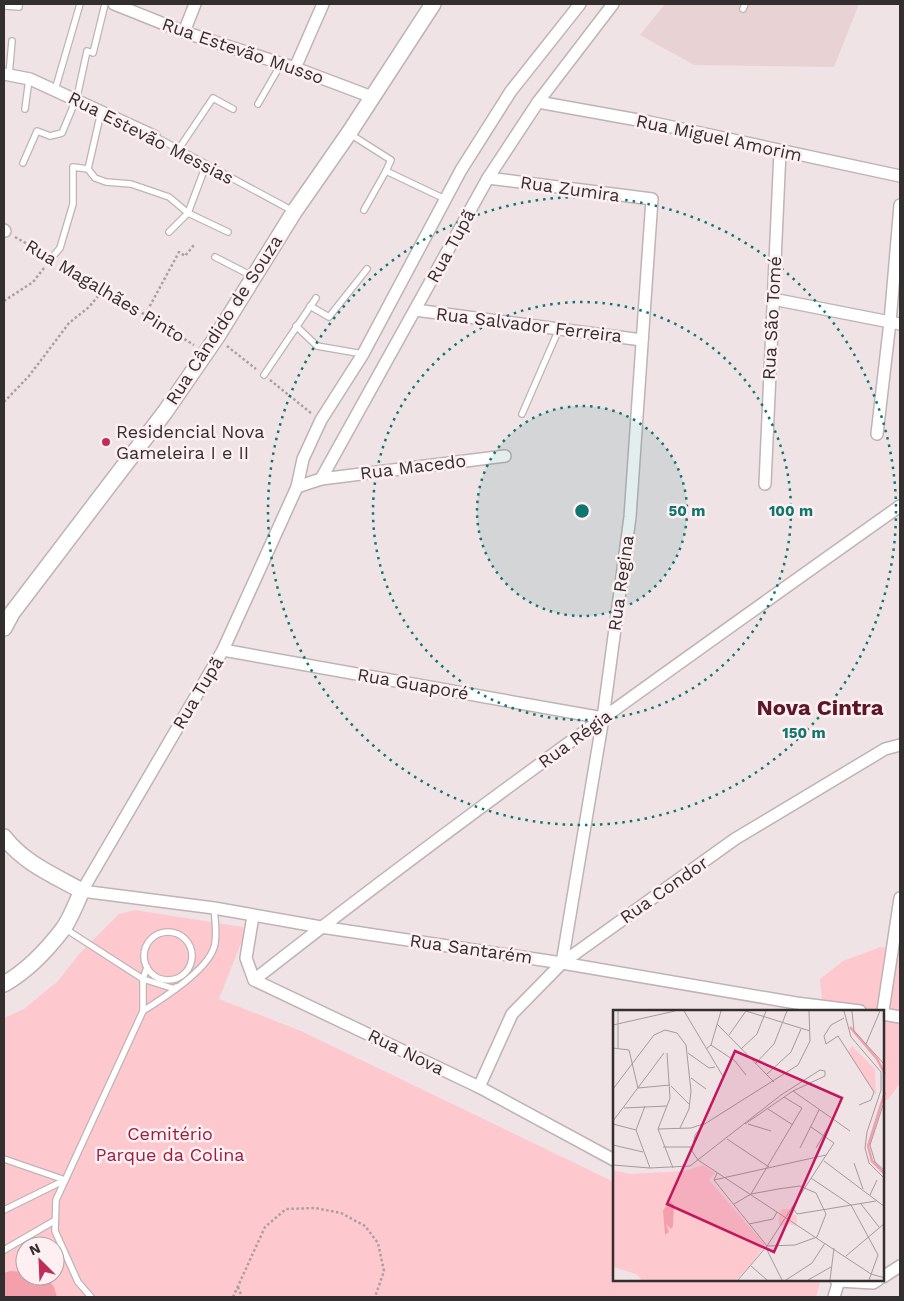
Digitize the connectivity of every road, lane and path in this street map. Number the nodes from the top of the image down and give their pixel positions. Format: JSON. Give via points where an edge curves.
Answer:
{"nodes":[{"id":1,"x":20,"y":4,"type":"edge"},
{"id":2,"x":80,"y":4,"type":"edge"},
{"id":3,"x":105,"y":4,"type":"edge"},
{"id":4,"x":114,"y":4,"type":"edge"},
{"id":5,"x":196,"y":4,"type":"edge"},
{"id":6,"x":323,"y":4,"type":"edge"},
{"id":7,"x":433,"y":4,"type":"edge"},
{"id":8,"x":580,"y":4,"type":"edge"},
{"id":9,"x":613,"y":4,"type":"edge"},
{"id":10,"x":4,"y":6,"type":"edge"},
{"id":11,"x":184,"y":32,"type":"junction"},
{"id":12,"x":12,"y":41,"type":"dead end"},
{"id":13,"x":281,"y":64,"type":"junction"},
{"id":14,"x":295,"y":68,"type":"junction"},
{"id":15,"x":7,"y":74,"type":"edge"},
{"id":16,"x":29,"y":78,"type":"junction"},
{"id":17,"x":55,"y":90,"type":"junction"},
{"id":18,"x":372,"y":97,"type":"junction"},
{"id":19,"x":76,"y":100,"type":"junction"},
{"id":20,"x":538,"y":102,"type":"junction"},
{"id":21,"x":258,"y":104,"type":"dead end"},
{"id":22,"x":25,"y":109,"type":"dead end"},
{"id":23,"x":233,"y":109,"type":"dead end"},
{"id":24,"x":101,"y":112,"type":"junction"},
{"id":25,"x":349,"y":133,"type":"junction"},
{"id":26,"x":154,"y":136,"type":"joint"},
{"id":27,"x":178,"y":150,"type":"junction"},
{"id":28,"x":780,"y":151,"type":"junction"},
{"id":29,"x":23,"y":163,"type":"dead end"},
{"id":30,"x":206,"y":164,"type":"junction"},
{"id":31,"x":88,"y":169,"type":"junction"},
{"id":32,"x":386,"y":171,"type":"junction"},
{"id":33,"x":900,"y":176,"type":"edge"},
{"id":34,"x":488,"y":178,"type":"junction"},
{"id":35,"x":445,"y":200,"type":"junction"},
{"id":36,"x":652,"y":200,"type":"joint"},
{"id":37,"x":900,"y":205,"type":"edge"},
{"id":38,"x":364,"y":210,"type":"dead end"},
{"id":39,"x":294,"y":212,"type":"junction"},
{"id":40,"x":188,"y":213,"type":"junction"},
{"id":41,"x":4,"y":231,"type":"edge"},
{"id":42,"x":169,"y":232,"type":"dead end"},
{"id":43,"x":228,"y":232,"type":"dead end"},
{"id":44,"x":194,"y":245,"type":"dead end"},
{"id":45,"x":215,"y":257,"type":"dead end"},
{"id":46,"x":50,"y":259,"type":"junction"},
{"id":47,"x":367,"y":268,"type":"dead end"},
{"id":48,"x":254,"y":277,"type":"junction"},
{"id":49,"x":104,"y":289,"type":"junction"},
{"id":50,"x":316,"y":298,"type":"dead end"},
{"id":51,"x":773,"y":299,"type":"junction"},
{"id":52,"x":4,"y":301,"type":"edge"},
{"id":53,"x":310,"y":306,"type":"junction"},
{"id":54,"x":415,"y":310,"type":"junction"},
{"id":55,"x":146,"y":315,"type":"junction"},
{"id":56,"x":895,"y":323,"type":"edge"},
{"id":57,"x":296,"y":326,"type":"junction"},
{"id":58,"x":560,"y":329,"type":"junction"},
{"id":59,"x":642,"y":340,"type":"junction"},
{"id":60,"x":206,"y":352,"type":"junction"},
{"id":61,"x":363,"y":354,"type":"junction"},
{"id":62,"x":264,"y":375,"type":"dead end"},
{"id":63,"x":4,"y":402,"type":"edge"},
{"id":64,"x":522,"y":414,"type":"dead end"},
{"id":65,"x":877,"y":434,"type":"dead end"},
{"id":66,"x":505,"y":456,"type":"dead end"},
{"id":67,"x":321,"y":479,"type":"junction"},
{"id":68,"x":765,"y":484,"type":"dead end"},
{"id":69,"x":297,"y":486,"type":"junction"},
{"id":70,"x":900,"y":506,"type":"edge"},
{"id":71,"x":8,"y":615,"type":"edge"},
{"id":72,"x":4,"y":628,"type":"edge"},
{"id":73,"x":224,"y":650,"type":"junction"},
{"id":74,"x":603,"y":718,"type":"junction"},
{"id":75,"x":900,"y":745,"type":"edge"},
{"id":76,"x":4,"y":836,"type":"edge"},
{"id":77,"x":82,"y":891,"type":"junction"},
{"id":78,"x":900,"y":898,"type":"edge"},
{"id":79,"x":214,"y":908,"type":"junction"},
{"id":80,"x":253,"y":916,"type":"junction"},
{"id":81,"x":321,"y":927,"type":"junction"},
{"id":82,"x":64,"y":928,"type":"junction"},
{"id":83,"x":898,"y":928,"type":"edge"},
{"id":84,"x":562,"y":963,"type":"junction"},
{"id":85,"x":147,"y":967,"type":"junction"},
{"id":86,"x":179,"y":977,"type":"junction"},
{"id":87,"x":143,"y":980,"type":"junction"},
{"id":88,"x":254,"y":980,"type":"junction"},
{"id":89,"x":4,"y":984,"type":"edge"},
{"id":90,"x":175,"y":989,"type":"junction"},
{"id":91,"x":796,"y":1003,"type":"junction"},
{"id":92,"x":805,"y":1010,"type":"edge"},
{"id":93,"x":852,"y":1010,"type":"edge"},
{"id":94,"x":883,"y":1010,"type":"edge"},
{"id":95,"x":143,"y":1011,"type":"junction"},
{"id":96,"x":884,"y":1012,"type":"edge"},
{"id":97,"x":900,"y":1017,"type":"edge"},
{"id":98,"x":479,"y":1087,"type":"junction"},
{"id":99,"x":4,"y":1159,"type":"edge"},
{"id":100,"x":613,"y":1159,"type":"edge"},
{"id":101,"x":65,"y":1180,"type":"junction"},
{"id":102,"x":4,"y":1210,"type":"edge"},
{"id":103,"x":54,"y":1221,"type":"junction"},
{"id":104,"x":4,"y":1250,"type":"edge"},
{"id":105,"x":900,"y":1266,"type":"edge"},
{"id":106,"x":884,"y":1276,"type":"edge"},
{"id":107,"x":838,"y":1281,"type":"edge"},
{"id":108,"x":850,"y":1281,"type":"edge"},
{"id":109,"x":877,"y":1281,"type":"edge"},
{"id":110,"x":238,"y":1286,"type":"junction"},
{"id":111,"x":91,"y":1297,"type":"edge"},
{"id":112,"x":233,"y":1297,"type":"edge"},
{"id":113,"x":242,"y":1297,"type":"edge"},
{"id":114,"x":375,"y":1297,"type":"edge"},
{"id":115,"x":834,"y":1297,"type":"edge"}],
"edges":[{"from":1,"to":10,"type":"lane","via":[[20,7]]},
{"from":2,"to":17,"type":"lane"},
{"from":3,"to":19,"type":"lane","via":[[94,53],[87,51]]},
{"from":4,"to":11,"type":"street","name":"Rua Estevão Musso"},
{"from":5,"to":11,"type":"street"},
{"from":6,"to":14,"type":"street"},
{"from":7,"to":18,"type":"street","name":"Rua Cândido de Souza"},
{"from":8,"to":35,"type":"street","name":"Rua Tupã","via":[[511,90]]},
{"from":9,"to":20,"type":"street","name":"Rua Tupã"},
{"from":11,"to":13,"type":"street","name":"Rua Estevão Musso"},
{"from":12,"to":15,"type":"lane"},
{"from":13,"to":14,"type":"street","name":"Rua Estevão Musso"},
{"from":13,"to":21,"type":"lane"},
{"from":14,"to":18,"type":"street","name":"Rua Estevão Musso"},
{"from":15,"to":16,"type":"street","name":"Rua Estevão Messias"},
{"from":16,"to":17,"type":"street","name":"Rua Estevão Messias"},
{"from":16,"to":22,"type":"lane"},
{"from":17,"to":19,"type":"street","name":"Rua Estevão Messias"},
{"from":18,"to":25,"type":"street","name":"Rua Cândido de Souza"},
{"from":19,"to":24,"type":"street","name":"Rua Estevão Messias"},
{"from":19,"to":29,"type":"lane","via":[[62,133],[50,136],[37,131]]},
{"from":20,"to":28,"type":"street","name":"Rua Miguel Amorim"},
{"from":20,"to":34,"type":"street","name":"Rua Tupã"},
{"from":23,"to":27,"type":"lane","via":[[213,98]]},
{"from":24,"to":26,"type":"street","name":"Rua Estevão Messias"},
{"from":24,"to":31,"type":"lane"},
{"from":25,"to":32,"type":"lane","via":[[391,160]]},
{"from":25,"to":39,"type":"street","name":"Rua Cândido de Souza"},
{"from":26,"to":27,"type":"lane","name":"Rua Estevão Messias"},
{"from":27,"to":30,"type":"lane","name":"Rua Estevão Messias"},
{"from":28,"to":33,"type":"street","name":"Rua Miguel Amorim"},
{"from":28,"to":51,"type":"street","name":"Rua São Tomé"},
{"from":30,"to":39,"type":"lane","name":"Rua Estevão Messias"},
{"from":30,"to":40,"type":"lane"},
{"from":31,"to":40,"type":"lane","via":[[95,178],[106,182],[131,184],[169,197]]},
{"from":31,"to":46,"type":"lane","via":[[73,167],[73,204],[60,248]]},
{"from":32,"to":35,"type":"lane"},
{"from":32,"to":38,"type":"lane"},
{"from":34,"to":36,"type":"street","name":"Rua Zumira"},
{"from":34,"to":54,"type":"street","name":"Rua Tupã"},
{"from":35,"to":61,"type":"street","name":"Rua Tupã"},
{"from":36,"to":59,"type":"street","name":"Rua Regina"},
{"from":37,"to":56,"type":"street"},
{"from":39,"to":48,"type":"street","name":"Rua Cândido de Souza"},
{"from":40,"to":42,"type":"lane"},
{"from":40,"to":43,"type":"lane"},
{"from":41,"to":46,"type":"path","name":"Rua Magalhães Pinto"},
{"from":44,"to":55,"type":"path","via":[[185,256],[179,252]]},
{"from":45,"to":48,"type":"lane"},
{"from":46,"to":49,"type":"path","name":"Rua Magalhães Pinto"},
{"from":46,"to":52,"type":"path","via":[[32,282]]},
{"from":47,"to":53,"type":"lane","via":[[328,317]]},
{"from":48,"to":60,"type":"street","name":"Rua Cândido de Souza"},
{"from":49,"to":55,"type":"path","name":"Rua Magalhães Pinto"},
{"from":49,"to":63,"type":"path","via":[[69,323]]},
{"from":50,"to":53,"type":"lane"},
{"from":51,"to":56,"type":"street"},
{"from":51,"to":68,"type":"street","name":"Rua São Tomé"},
{"from":53,"to":57,"type":"lane"},
{"from":54,"to":58,"type":"street","name":"Rua Salvador Ferreira"},
{"from":54,"to":67,"type":"street","name":"Rua Tupã"},
{"from":55,"to":60,"type":"path","name":"Rua Magalhães Pinto"},
{"from":56,"to":65,"type":"street"},
{"from":57,"to":61,"type":"lane","via":[[317,346]]},
{"from":57,"to":62,"type":"lane"},
{"from":58,"to":59,"type":"street","name":"Rua Salvador Ferreira"},
{"from":58,"to":64,"type":"lane"},
{"from":59,"to":74,"type":"street","name":"Rua Regina","via":[[630,517]]},
{"from":60,"to":71,"type":"street","name":"Rua Cândido de Souza","via":[[165,412]]},
{"from":61,"to":69,"type":"street","name":"Rua Tupã","via":[[321,420],[303,459]]},
{"from":66,"to":67,"type":"street","name":"Rua Macedo"},
{"from":67,"to":69,"type":"street"},
{"from":69,"to":73,"type":"street","name":"Rua Tupã"},
{"from":70,"to":74,"type":"street","name":"Rua Régia"},
{"from":71,"to":72,"type":"street","name":"Rua Cândido de Souza"},
{"from":73,"to":74,"type":"street","name":"Rua Guaporé"},
{"from":73,"to":77,"type":"street","name":"Rua Tupã"},
{"from":74,"to":81,"type":"street","name":"Rua Régia"},
{"from":74,"to":84,"type":"street","name":"Rua Regina"},
{"from":75,"to":84,"type":"street","name":"Rua Condor","via":[[885,749],[735,839]]},
{"from":76,"to":77,"type":"street","via":[[12,848],[34,865]]},
{"from":77,"to":79,"type":"street","name":"Rua Santarém"},
{"from":77,"to":82,"type":"street"},
{"from":78,"to":83,"type":"street"},
{"from":79,"to":80,"type":"street","name":"Rua Santarém"},
{"from":79,"to":90,"type":"lane","via":[[215,944],[209,960]]},
{"from":80,"to":81,"type":"street","name":"Rua Santarém"},
{"from":80,"to":88,"type":"street","via":[[246,958]]},
{"from":81,"to":84,"type":"street","name":"Rua Santarém"},
{"from":81,"to":88,"type":"street","name":"Rua Régia"},
{"from":82,"to":87,"type":"lane"},
{"from":82,"to":89,"type":"street","via":[[42,953]]},
{"from":83,"to":94,"type":"street"},
{"from":84,"to":91,"type":"street","name":"Rua Santarém"},
{"from":84,"to":98,"type":"street","name":"Rua Condor","via":[[512,1014]]},
{"from":85,"to":86,"type":"lane","via":[[164,980]]},
{"from":85,"to":86,"type":"lane","via":[[145,951],[153,938],[160,934],[176,934],[188,943],[192,958],[186,973]]},
{"from":85,"to":87,"type":"lane"},
{"from":86,"to":90,"type":"lane"},
{"from":87,"to":90,"type":"lane"},
{"from":87,"to":95,"type":"lane"},
{"from":88,"to":98,"type":"street","name":"Rua Nova"},
{"from":90,"to":95,"type":"lane"},
{"from":91,"to":92,"type":"street"},
{"from":91,"to":93,"type":"street","name":"Rua Santarém"},
{"from":95,"to":101,"type":"lane"},
{"from":96,"to":97,"type":"street"},
{"from":98,"to":100,"type":"street","name":"Rua Nova"},
{"from":99,"to":101,"type":"lane"},
{"from":101,"to":102,"type":"lane"},
{"from":101,"to":103,"type":"lane","via":[[56,1200]]},
{"from":103,"to":104,"type":"lane"},
{"from":103,"to":111,"type":"lane","via":[[54,1231],[63,1252],[78,1282]]},
{"from":105,"to":106,"type":"street"},
{"from":107,"to":115,"type":"street"},
{"from":108,"to":109,"type":"street"},
{"from":110,"to":112,"type":"path"},
{"from":110,"to":113,"type":"path"},
{"from":110,"to":114,"type":"path","via":[[265,1227],[286,1209],[315,1208],[340,1213],[365,1226],[378,1243],[384,1271]]}]}
